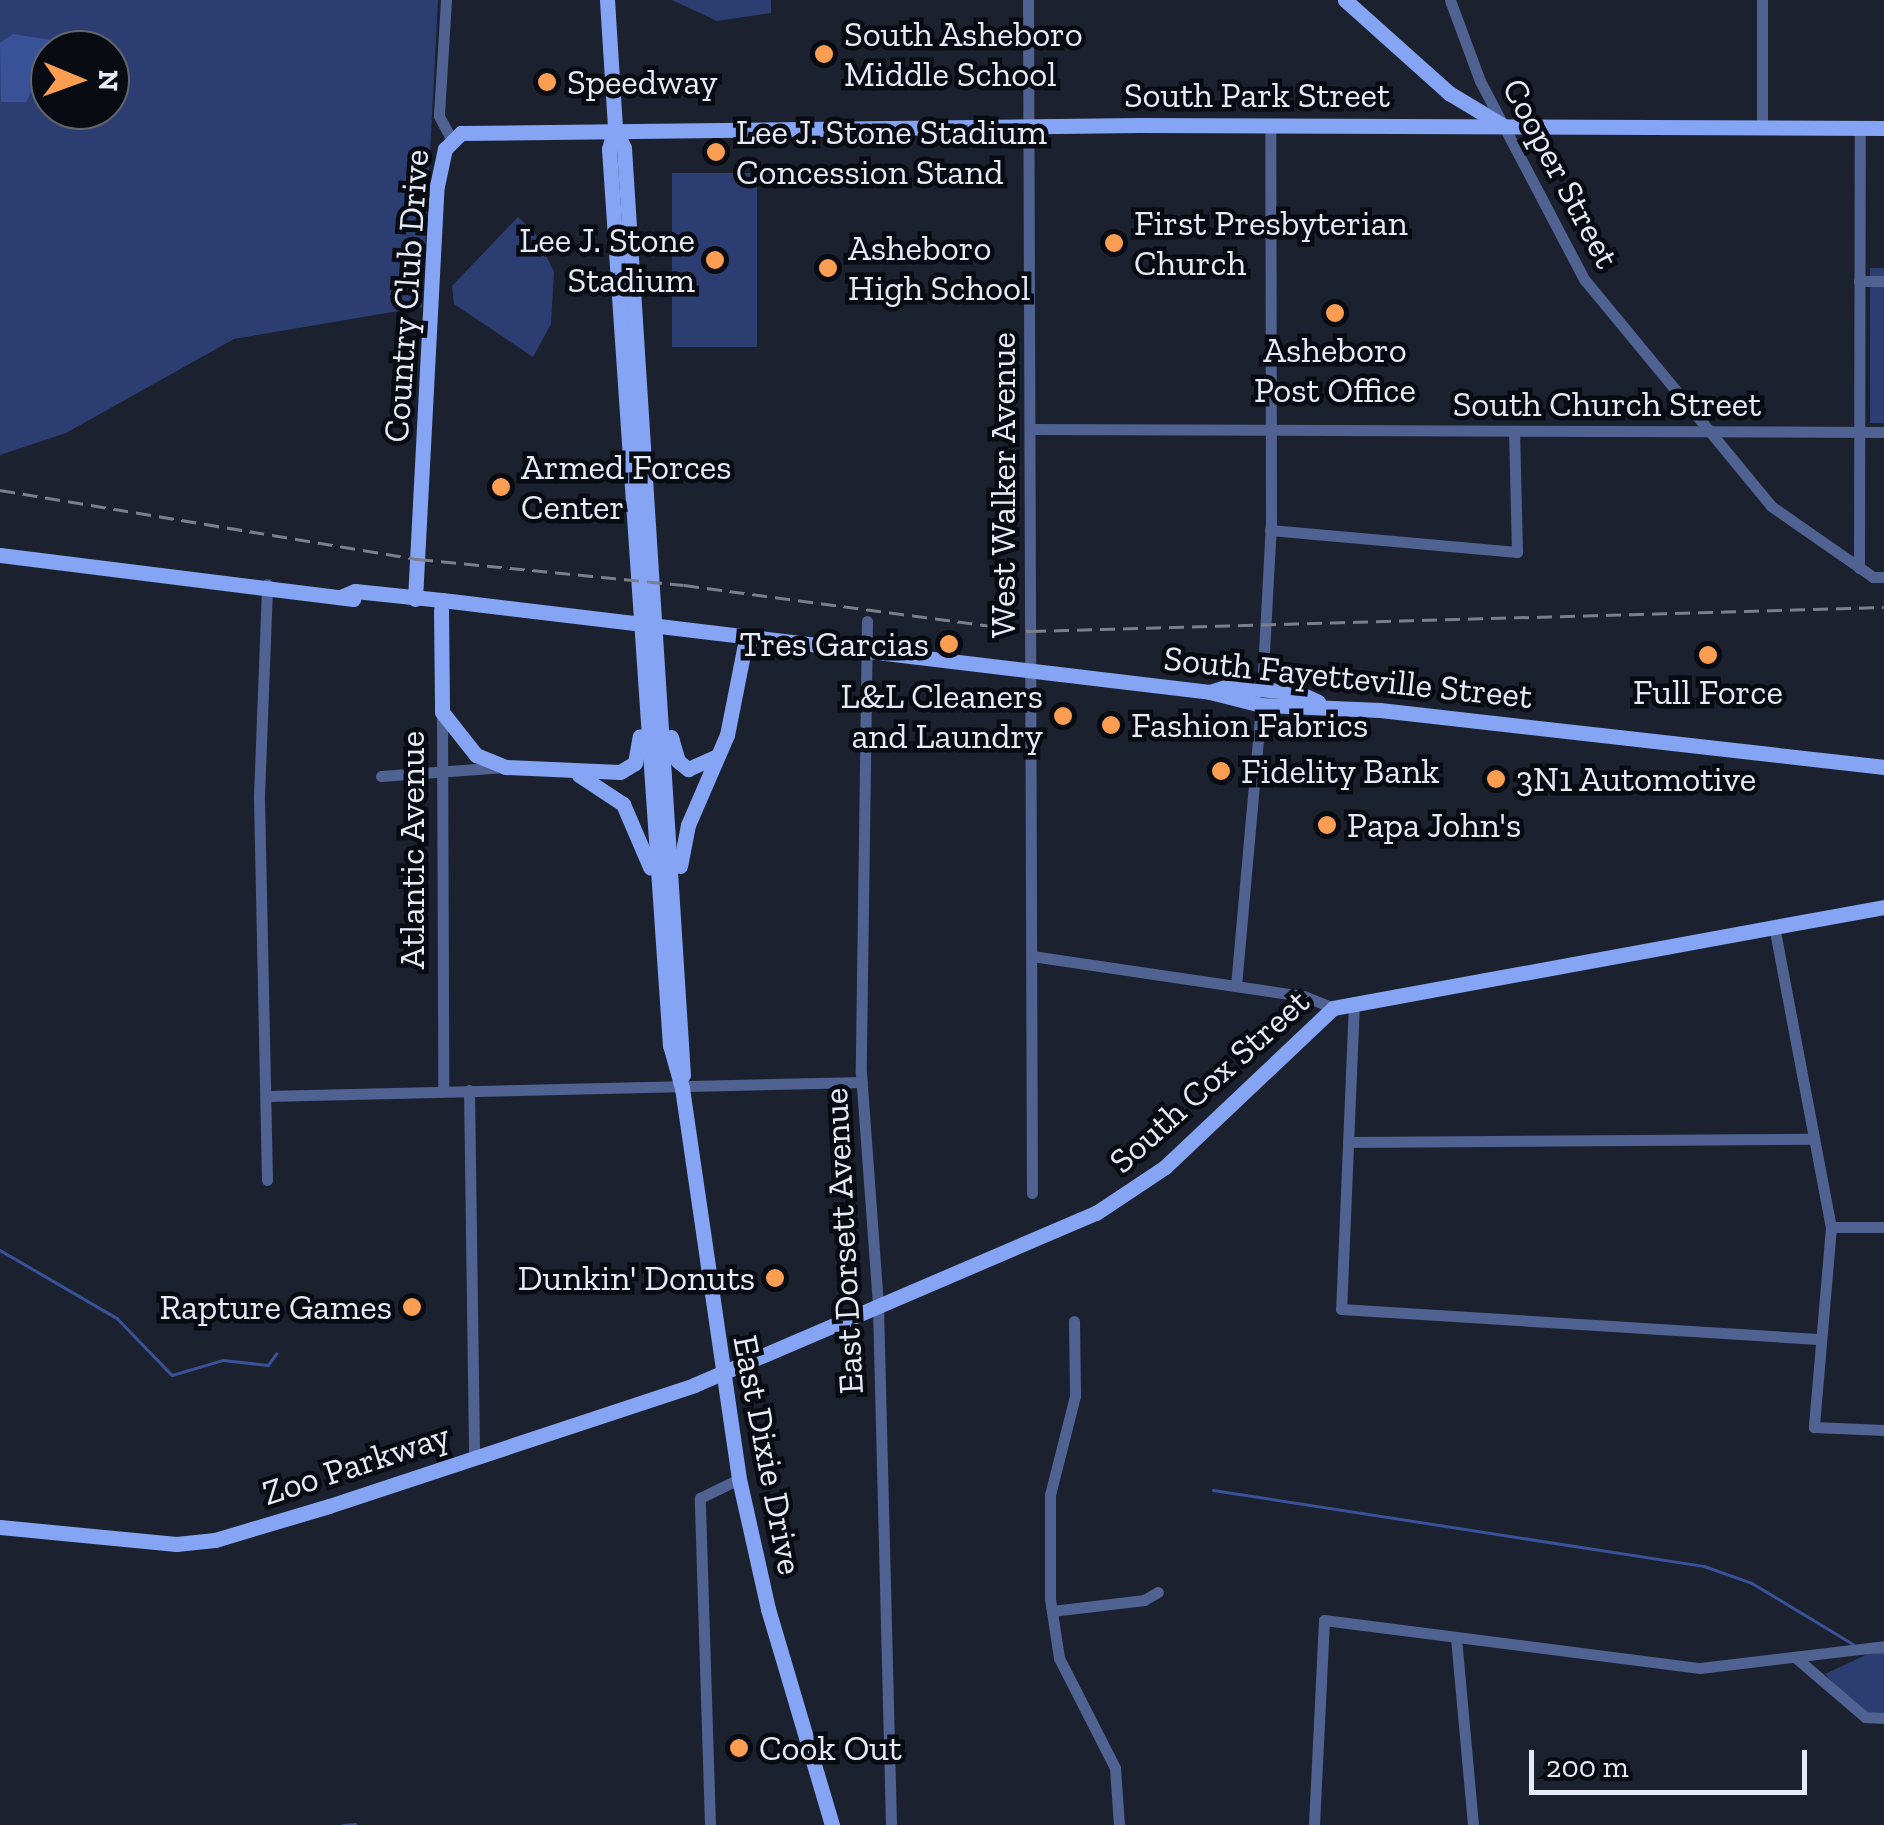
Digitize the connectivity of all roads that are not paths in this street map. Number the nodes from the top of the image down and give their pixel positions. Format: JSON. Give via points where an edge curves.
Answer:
{"nodes":[{"id":1,"x":446,"y":0,"type":"edge"},
{"id":2,"x":607,"y":0,"type":"edge"},
{"id":3,"x":1028,"y":0,"type":"edge"},
{"id":4,"x":1346,"y":0,"type":"edge"},
{"id":5,"x":1450,"y":0,"type":"edge"},
{"id":6,"x":1762,"y":0,"type":"edge"},
{"id":7,"x":1270,"y":124,"type":"junction"},
{"id":8,"x":1029,"y":126,"type":"junction"},
{"id":9,"x":1506,"y":127,"type":"junction"},
{"id":10,"x":615,"y":128,"type":"junction"},
{"id":11,"x":1762,"y":128,"type":"junction"},
{"id":12,"x":1860,"y":128,"type":"junction"},
{"id":13,"x":1884,"y":128,"type":"edge"},
{"id":14,"x":452,"y":140,"type":"junction"},
{"id":15,"x":1860,"y":281,"type":"junction"},
{"id":16,"x":1884,"y":281,"type":"edge"},
{"id":17,"x":1030,"y":429,"type":"junction"},
{"id":18,"x":1270,"y":431,"type":"junction"},
{"id":19,"x":1514,"y":432,"type":"junction"},
{"id":20,"x":1704,"y":432,"type":"junction"},
{"id":21,"x":1859,"y":432,"type":"junction"},
{"id":22,"x":1884,"y":432,"type":"edge"},
{"id":23,"x":1270,"y":530,"type":"junction"},
{"id":24,"x":0,"y":555,"type":"edge"},
{"id":25,"x":1858,"y":568,"type":"junction"},
{"id":26,"x":1884,"y":577,"type":"edge"},
{"id":27,"x":268,"y":584,"type":"junction"},
{"id":28,"x":343,"y":596,"type":"junction"},
{"id":29,"x":415,"y":600,"type":"junction"},
{"id":30,"x":440,"y":610,"type":"junction"},
{"id":31,"x":502,"y":611,"type":"junction"},
{"id":32,"x":866,"y":622,"type":"dead end"},
{"id":33,"x":616,"y":624,"type":"junction"},
{"id":34,"x":745,"y":644,"type":"junction"},
{"id":35,"x":806,"y":646,"type":"junction"},
{"id":36,"x":866,"y":654,"type":"junction"},
{"id":37,"x":650,"y":657,"type":"junction"},
{"id":38,"x":1032,"y":670,"type":"junction"},
{"id":39,"x":1261,"y":697,"type":"junction"},
{"id":40,"x":644,"y":698,"type":"junction"},
{"id":41,"x":661,"y":710,"type":"junction"},
{"id":42,"x":442,"y":712,"type":"junction"},
{"id":43,"x":721,"y":751,"type":"junction"},
{"id":44,"x":1884,"y":767,"type":"edge"},
{"id":45,"x":504,"y":768,"type":"junction"},
{"id":46,"x":440,"y":772,"type":"junction"},
{"id":47,"x":571,"y":772,"type":"junction"},
{"id":48,"x":380,"y":776,"type":"dead end"},
{"id":49,"x":674,"y":894,"type":"junction"},
{"id":50,"x":659,"y":905,"type":"junction"},
{"id":51,"x":1884,"y":907,"type":"edge"},
{"id":52,"x":1774,"y":926,"type":"junction"},
{"id":53,"x":1032,"y":956,"type":"junction"},
{"id":54,"x":1236,"y":986,"type":"junction"},
{"id":55,"x":1354,"y":1002,"type":"junction"},
{"id":56,"x":1333,"y":1008,"type":"junction"},
{"id":57,"x":862,"y":1082,"type":"junction"},
{"id":58,"x":682,"y":1088,"type":"junction"},
{"id":59,"x":443,"y":1090,"type":"junction"},
{"id":60,"x":469,"y":1090,"type":"junction"},
{"id":61,"x":268,"y":1096,"type":"junction"},
{"id":62,"x":1813,"y":1139,"type":"junction"},
{"id":63,"x":1348,"y":1142,"type":"junction"},
{"id":64,"x":267,"y":1180,"type":"dead end"},
{"id":65,"x":1032,"y":1193,"type":"dead end"},
{"id":66,"x":1831,"y":1227,"type":"junction"},
{"id":67,"x":1884,"y":1227,"type":"edge"},
{"id":68,"x":878,"y":1307,"type":"junction"},
{"id":69,"x":1074,"y":1321,"type":"dead end"},
{"id":70,"x":1822,"y":1340,"type":"junction"},
{"id":71,"x":720,"y":1373,"type":"junction"},
{"id":72,"x":1884,"y":1430,"type":"edge"},
{"id":73,"x":474,"y":1456,"type":"junction"},
{"id":74,"x":739,"y":1479,"type":"junction"},
{"id":75,"x":0,"y":1528,"type":"edge"},
{"id":76,"x":1158,"y":1592,"type":"dead end"},
{"id":77,"x":1052,"y":1611,"type":"junction"},
{"id":78,"x":1456,"y":1638,"type":"junction"},
{"id":79,"x":1884,"y":1646,"type":"edge"},
{"id":80,"x":1796,"y":1657,"type":"junction"},
{"id":81,"x":1884,"y":1718,"type":"edge"},
{"id":82,"x":710,"y":1825,"type":"edge"},
{"id":83,"x":832,"y":1825,"type":"edge"},
{"id":84,"x":891,"y":1825,"type":"edge"},
{"id":85,"x":1119,"y":1825,"type":"edge"},
{"id":86,"x":1314,"y":1825,"type":"edge"},
{"id":87,"x":1473,"y":1825,"type":"edge"}],
"edges":[{"from":1,"to":14,"type":"street","name":"Country Club Drive","via":[[440,116]]},
{"from":2,"to":10,"type":"main road","name":"East Dixie Drive"},
{"from":3,"to":8,"type":"street","name":"West Walker Avenue"},
{"from":4,"to":9,"type":"main road","via":[[1449,93]]},
{"from":5,"to":9,"type":"street","name":"Cooper Street"},
{"from":6,"to":11,"type":"street"},
{"from":7,"to":8,"type":"main road","name":"South Park Street"},
{"from":7,"to":9,"type":"main road","name":"South Park Street"},
{"from":7,"to":18,"type":"street"},
{"from":8,"to":10,"type":"main road","name":"South Park Street"},
{"from":8,"to":17,"type":"street","name":"West Walker Avenue"},
{"from":9,"to":11,"type":"main road","name":"South Park Street"},
{"from":9,"to":20,"type":"street","name":"Cooper Street","via":[[1572,263]]},
{"from":10,"to":14,"type":"main road","name":"South Park Street","via":[[476,130]]},
{"from":10,"to":37,"type":"main road","name":"East Dixie Drive","via":[[624,148]]},
{"from":11,"to":12,"type":"main road","name":"South Park Street"},
{"from":12,"to":13,"type":"main road","name":"South Park Street"},
{"from":12,"to":15,"type":"street"},
{"from":14,"to":29,"type":"main road","name":"Country Club Drive","via":[[438,186]]},
{"from":15,"to":16,"type":"street"},
{"from":15,"to":21,"type":"street"},
{"from":17,"to":18,"type":"street","name":"South Church Street"},
{"from":17,"to":38,"type":"street","name":"West Walker Avenue"},
{"from":18,"to":19,"type":"street","name":"South Church Street"},
{"from":18,"to":23,"type":"street"},
{"from":19,"to":20,"type":"street","name":"South Church Street"},
{"from":19,"to":23,"type":"street","via":[[1517,552]]},
{"from":20,"to":21,"type":"street","name":"South Church Street"},
{"from":20,"to":25,"type":"street","name":"Cooper Street","via":[[1771,506]]},
{"from":21,"to":22,"type":"street","name":"South Church Street"},
{"from":21,"to":25,"type":"street"},
{"from":23,"to":39,"type":"street"},
{"from":24,"to":27,"type":"main road","name":"South Fayetteville Street"},
{"from":25,"to":26,"type":"street","name":"Cooper Street"},
{"from":27,"to":28,"type":"main road","name":"South Fayetteville Street"},
{"from":27,"to":61,"type":"street","via":[[259,796]]},
{"from":28,"to":29,"type":"main road","name":"South Fayetteville Street","via":[[355,591]]},
{"from":28,"to":30,"type":"main road","name":"South Fayetteville Street"},
{"from":29,"to":31,"type":"main road","name":"South Fayetteville Street"},
{"from":30,"to":31,"type":"main road","name":"South Fayetteville Street","via":[[494,616]]},
{"from":30,"to":42,"type":"main road","name":"Atlantic Avenue"},
{"from":31,"to":33,"type":"main road","name":"South Fayetteville Street"},
{"from":32,"to":36,"type":"street","name":"East Dorsett Avenue"},
{"from":33,"to":34,"type":"main road","name":"South Fayetteville Street","via":[[626,631]]},
{"from":33,"to":35,"type":"main road","name":"South Fayetteville Street"},
{"from":34,"to":35,"type":"main road","name":"South Fayetteville Street"},
{"from":34,"to":43,"type":"main road"},
{"from":35,"to":36,"type":"main road","name":"South Fayetteville Street"},
{"from":36,"to":38,"type":"main road","name":"South Fayetteville Street"},
{"from":36,"to":57,"type":"street","name":"East Dorsett Avenue"},
{"from":37,"to":40,"type":"main road","name":"East Dixie Drive"},
{"from":37,"to":41,"type":"main road","name":"East Dixie Drive"},
{"from":38,"to":39,"type":"main road","name":"South Fayetteville Street","via":[[1216,695],[1228,686]]},
{"from":38,"to":53,"type":"street","name":"West Walker Avenue"},
{"from":39,"to":44,"type":"main road","name":"South Fayetteville Street"},
{"from":39,"to":54,"type":"street"},
{"from":40,"to":47,"type":"main road","via":[[630,768]]},
{"from":40,"to":50,"type":"main road","name":"East Dixie Drive"},
{"from":41,"to":43,"type":"main road","via":[[685,767],[698,769]]},
{"from":41,"to":49,"type":"main road","name":"East Dixie Drive"},
{"from":42,"to":45,"type":"main road","via":[[466,747]]},
{"from":42,"to":46,"type":"street","name":"Atlantic Avenue"},
{"from":43,"to":49,"type":"main road","via":[[688,825]]},
{"from":45,"to":46,"type":"street"},
{"from":45,"to":47,"type":"main road"},
{"from":46,"to":48,"type":"street"},
{"from":46,"to":59,"type":"street","name":"Atlantic Avenue"},
{"from":47,"to":50,"type":"main road","via":[[623,804],[638,830]]},
{"from":49,"to":58,"type":"main road","name":"East Dixie Drive","via":[[686,1042]]},
{"from":50,"to":58,"type":"main road","name":"East Dixie Drive","via":[[670,1045]]},
{"from":51,"to":52,"type":"main road","name":"South Cox Street"},
{"from":52,"to":55,"type":"main road","name":"South Cox Street"},
{"from":52,"to":62,"type":"street"},
{"from":53,"to":54,"type":"street"},
{"from":53,"to":65,"type":"street","name":"West Walker Avenue"},
{"from":54,"to":56,"type":"street","via":[[1304,996]]},
{"from":55,"to":56,"type":"main road","name":"South Cox Street"},
{"from":55,"to":63,"type":"street"},
{"from":56,"to":68,"type":"main road","name":"South Cox Street","via":[[1129,1195]]},
{"from":57,"to":58,"type":"street"},
{"from":57,"to":68,"type":"street","name":"East Dorsett Avenue"},
{"from":58,"to":60,"type":"street"},
{"from":58,"to":71,"type":"main road","name":"East Dixie Drive"},
{"from":59,"to":60,"type":"street"},
{"from":59,"to":61,"type":"street"},
{"from":60,"to":73,"type":"street"},
{"from":61,"to":64,"type":"street"},
{"from":62,"to":63,"type":"street"},
{"from":62,"to":66,"type":"street"},
{"from":63,"to":70,"type":"street","via":[[1340,1310]]},
{"from":66,"to":67,"type":"street"},
{"from":66,"to":70,"type":"street"},
{"from":68,"to":71,"type":"main road","name":"South Cox Street"},
{"from":68,"to":84,"type":"street","name":"East Dorsett Avenue"},
{"from":69,"to":77,"type":"street","via":[[1075,1396],[1050,1495]]},
{"from":70,"to":72,"type":"street","via":[[1814,1426]]},
{"from":71,"to":73,"type":"main road","name":"Zoo Parkway"},
{"from":71,"to":74,"type":"main road","name":"East Dixie Drive"},
{"from":73,"to":75,"type":"main road","name":"Zoo Parkway","via":[[214,1540],[120,1542]]},
{"from":74,"to":82,"type":"street","via":[[700,1498]]},
{"from":74,"to":83,"type":"main road","name":"East Dixie Drive","via":[[768,1610]]},
{"from":76,"to":77,"type":"street","via":[[1144,1600]]},
{"from":77,"to":85,"type":"street","via":[[1060,1658],[1111,1755]]},
{"from":78,"to":80,"type":"street","via":[[1673,1666]]},
{"from":78,"to":86,"type":"street","via":[[1324,1620]]},
{"from":78,"to":87,"type":"street"},
{"from":79,"to":80,"type":"street"},
{"from":80,"to":81,"type":"street","via":[[1865,1717]]}]}
